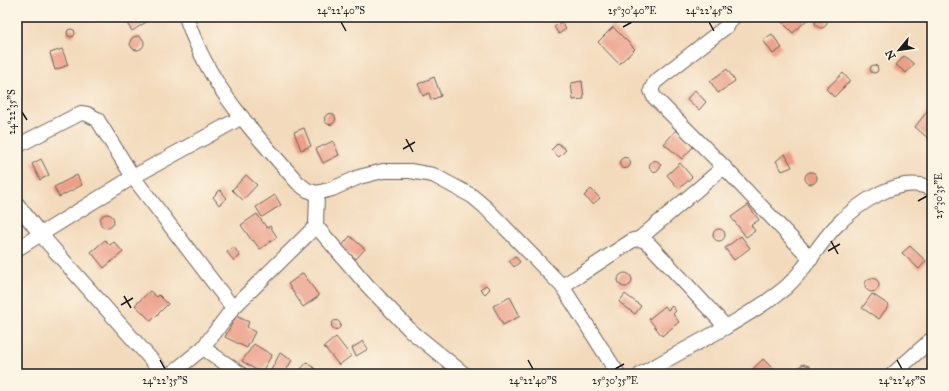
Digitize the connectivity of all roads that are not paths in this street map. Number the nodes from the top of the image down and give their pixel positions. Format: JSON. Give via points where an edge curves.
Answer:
{"nodes":[{"id":1,"x":186,"y":17,"type":"edge"},
{"id":2,"x":733,"y":17,"type":"edge"},
{"id":3,"x":242,"y":117,"type":"junction"},
{"id":4,"x":17,"y":146,"type":"edge"},
{"id":5,"x":724,"y":167,"type":"junction"},
{"id":6,"x":133,"y":177,"type":"junction"},
{"id":7,"x":932,"y":189,"type":"edge"},
{"id":8,"x":317,"y":193,"type":"junction"},
{"id":9,"x":17,"y":204,"type":"edge"},
{"id":10,"x":316,"y":226,"type":"junction"},
{"id":11,"x":40,"y":235,"type":"junction"},
{"id":12,"x":640,"y":239,"type":"junction"},
{"id":13,"x":17,"y":249,"type":"edge"},
{"id":14,"x":811,"y":259,"type":"junction"},
{"id":15,"x":562,"y":286,"type":"junction"},
{"id":16,"x":233,"y":308,"type":"junction"},
{"id":17,"x":726,"y":327,"type":"junction"},
{"id":18,"x":932,"y":339,"type":"edge"},
{"id":19,"x":203,"y":348,"type":"junction"},
{"id":20,"x":164,"y":374,"type":"edge"},
{"id":21,"x":171,"y":374,"type":"edge"},
{"id":22,"x":241,"y":374,"type":"edge"},
{"id":23,"x":464,"y":374,"type":"edge"},
{"id":24,"x":618,"y":374,"type":"edge"},
{"id":25,"x":642,"y":374,"type":"edge"},
{"id":26,"x":893,"y":374,"type":"edge"}],
"edges":[{"from":1,"to":3,"type":"street","via":[[202,55]]},
{"from":2,"to":5,"type":"street","via":[[727,26],[655,82],[651,90],[654,97]]},
{"from":3,"to":6,"type":"street"},
{"from":3,"to":8,"type":"street","via":[[298,183],[307,190]]},
{"from":4,"to":6,"type":"street","via":[[81,113],[87,114],[97,119]]},
{"from":5,"to":12,"type":"street"},
{"from":5,"to":14,"type":"street"},
{"from":6,"to":11,"type":"street"},
{"from":6,"to":16,"type":"street"},
{"from":7,"to":14,"type":"street","via":[[908,184],[892,188],[869,199],[835,227]]},
{"from":8,"to":10,"type":"street"},
{"from":8,"to":15,"type":"street","via":[[383,171],[410,171],[433,175],[472,196],[485,207]]},
{"from":9,"to":11,"type":"street"},
{"from":10,"to":16,"type":"street"},
{"from":10,"to":23,"type":"street","via":[[411,332]]},
{"from":11,"to":13,"type":"street"},
{"from":11,"to":20,"type":"street"},
{"from":12,"to":15,"type":"street","via":[[633,240]]},
{"from":12,"to":17,"type":"street","via":[[651,246]]},
{"from":14,"to":17,"type":"street","via":[[785,288]]},
{"from":15,"to":24,"type":"street"},
{"from":16,"to":19,"type":"street"},
{"from":17,"to":25,"type":"street"},
{"from":18,"to":26,"type":"street"},
{"from":19,"to":21,"type":"street"},
{"from":19,"to":22,"type":"street"}]}
